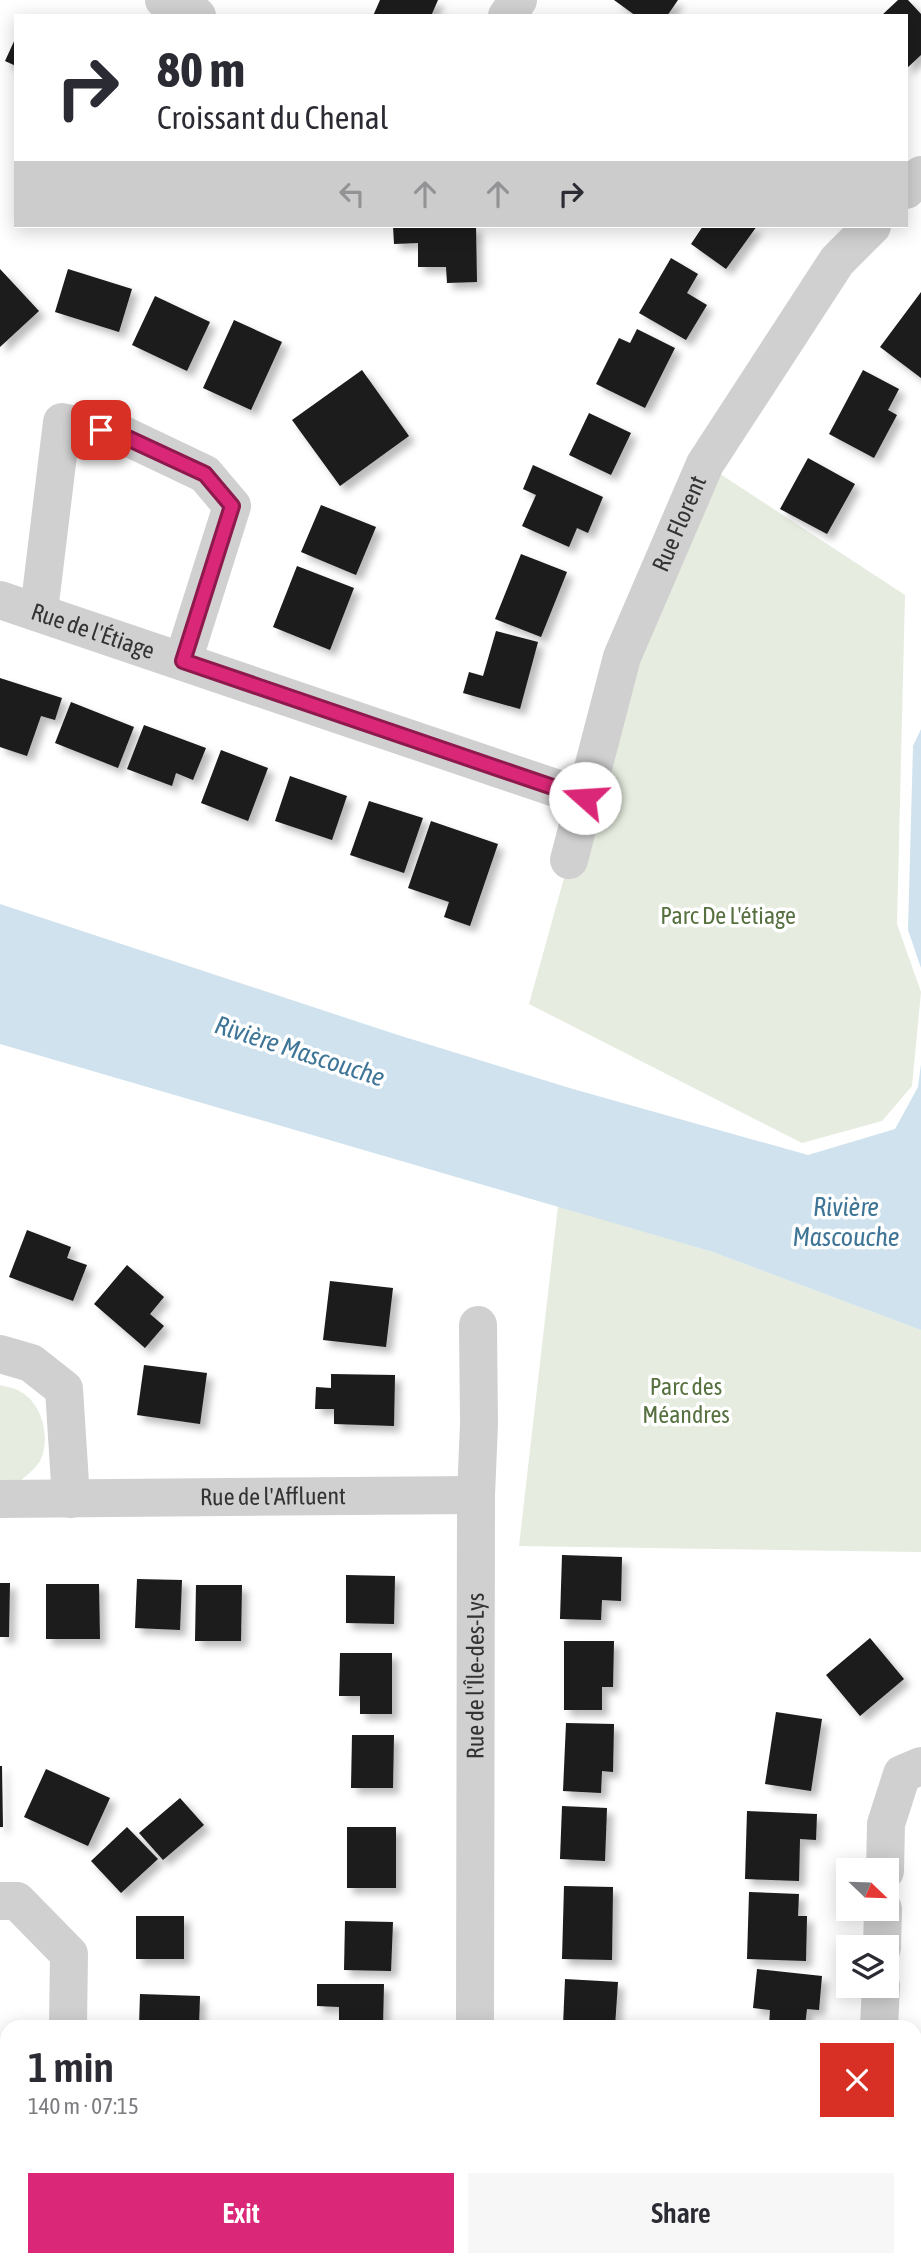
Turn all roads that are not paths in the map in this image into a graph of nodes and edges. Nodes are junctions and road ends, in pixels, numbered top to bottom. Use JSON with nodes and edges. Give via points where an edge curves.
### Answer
{"nodes":[{"id":1,"x":164,"y":0,"type":"edge"},
{"id":2,"x":193,"y":14,"type":"edge"},
{"id":3,"x":921,"y":175,"type":"edge"},
{"id":4,"x":908,"y":188,"type":"edge"},
{"id":5,"x":870,"y":228,"type":"edge"},
{"id":6,"x":0,"y":600,"type":"edge"},
{"id":7,"x":38,"y":611,"type":"junction"},
{"id":8,"x":183,"y":661,"type":"junction"},
{"id":9,"x":585,"y":798,"type":"junction"},
{"id":10,"x":569,"y":860,"type":"dead end"},
{"id":11,"x":478,"y":1325,"type":"dead end"},
{"id":12,"x":0,"y":1354,"type":"edge"},
{"id":13,"x":476,"y":1496,"type":"junction"},
{"id":14,"x":0,"y":1499,"type":"edge"},
{"id":15,"x":71,"y":1499,"type":"junction"},
{"id":16,"x":921,"y":1766,"type":"edge"},
{"id":17,"x":885,"y":1858,"type":"edge"},
{"id":18,"x":0,"y":1901,"type":"edge"},
{"id":19,"x":880,"y":1998,"type":"edge"},
{"id":20,"x":68,"y":2020,"type":"edge"},
{"id":21,"x":475,"y":2020,"type":"edge"},
{"id":22,"x":879,"y":2020,"type":"edge"}],
"edges":[{"from":1,"to":2,"type":"street"},
{"from":3,"to":4,"type":"street"},
{"from":5,"to":9,"type":"street","name":"Rue Florent","via":[[837,261],[705,464],[622,657]]},
{"from":6,"to":7,"type":"street","name":"Rue de l'Étiage"},
{"from":7,"to":8,"type":"street","name":"Rue de l'Étiage"},
{"from":7,"to":8,"type":"street","via":[[62,422],[121,435],[205,474],[232,506]]},
{"from":8,"to":9,"type":"street","name":"Rue de l'Étiage"},
{"from":9,"to":10,"type":"street","name":"Rue Florent"},
{"from":11,"to":13,"type":"street","name":"Rue de l'Île-des-Lys"},
{"from":12,"to":15,"type":"street","via":[[32,1363],[64,1389]]},
{"from":13,"to":15,"type":"street","name":"Rue de l'Affluent"},
{"from":13,"to":21,"type":"street","name":"Rue de l'Île-des-Lys"},
{"from":14,"to":15,"type":"street","name":"Rue de l'Affluent"},
{"from":16,"to":17,"type":"street","via":[[902,1774],[886,1824]]},
{"from":18,"to":20,"type":"street","via":[[18,1901],[69,1954]]},
{"from":19,"to":22,"type":"street"}]}
